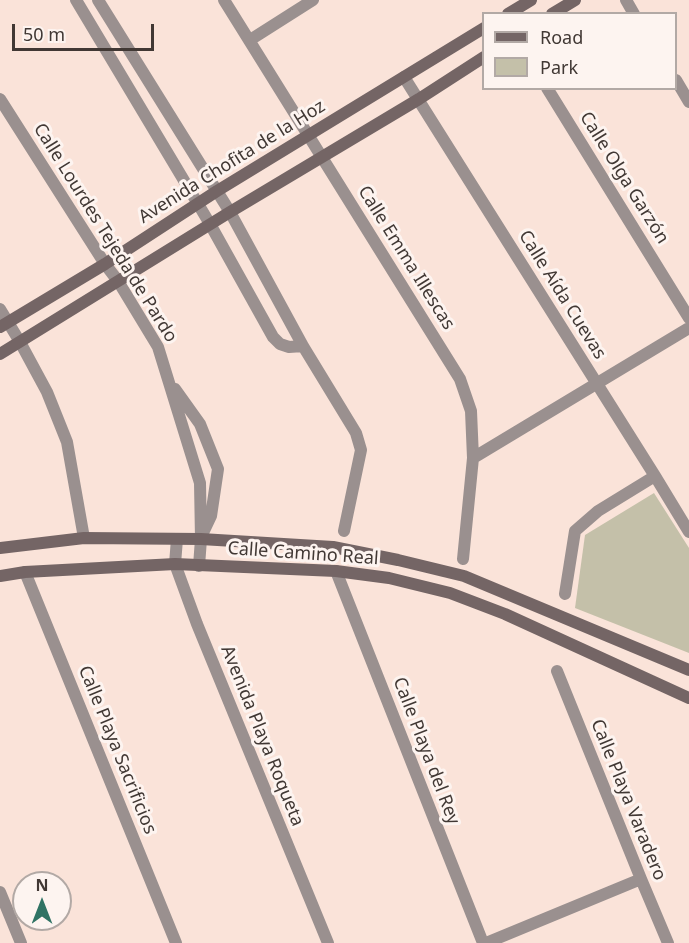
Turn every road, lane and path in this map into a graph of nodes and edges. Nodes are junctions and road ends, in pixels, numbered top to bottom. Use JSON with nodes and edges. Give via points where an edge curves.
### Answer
{"nodes":[{"id":1,"x":76,"y":0,"type":"edge"},
{"id":2,"x":98,"y":0,"type":"edge"},
{"id":3,"x":224,"y":0,"type":"edge"},
{"id":4,"x":313,"y":0,"type":"edge"},
{"id":5,"x":531,"y":0,"type":"edge"},
{"id":6,"x":574,"y":0,"type":"edge"},
{"id":7,"x":511,"y":12,"type":"edge"},
{"id":8,"x":555,"y":12,"type":"edge"},
{"id":9,"x":482,"y":29,"type":"edge"},
{"id":10,"x":250,"y":40,"type":"junction"},
{"id":11,"x":482,"y":58,"type":"edge"},
{"id":12,"x":404,"y":76,"type":"junction"},
{"id":13,"x":677,"y":83,"type":"edge"},
{"id":14,"x":548,"y":90,"type":"edge"},
{"id":15,"x":0,"y":99,"type":"edge"},
{"id":16,"x":418,"y":99,"type":"junction"},
{"id":17,"x":689,"y":102,"type":"edge"},
{"id":18,"x":308,"y":135,"type":"junction"},
{"id":19,"x":322,"y":157,"type":"junction"},
{"id":20,"x":216,"y":192,"type":"junction"},
{"id":21,"x":198,"y":205,"type":"junction"},
{"id":22,"x":230,"y":212,"type":"junction"},
{"id":23,"x":210,"y":224,"type":"junction"},
{"id":24,"x":105,"y":264,"type":"junction"},
{"id":25,"x":118,"y":281,"type":"junction"},
{"id":26,"x":0,"y":309,"type":"edge"},
{"id":27,"x":689,"y":318,"type":"edge"},
{"id":28,"x":4,"y":324,"type":"edge"},
{"id":29,"x":689,"y":328,"type":"edge"},
{"id":30,"x":21,"y":342,"type":"junction"},
{"id":31,"x":303,"y":346,"type":"junction"},
{"id":32,"x":0,"y":354,"type":"edge"},
{"id":33,"x":169,"y":381,"type":"junction"},
{"id":34,"x":597,"y":384,"type":"junction"},
{"id":35,"x":473,"y":458,"type":"junction"},
{"id":36,"x":656,"y":476,"type":"junction"},
{"id":37,"x":344,"y":531,"type":"dead end"},
{"id":38,"x":689,"y":532,"type":"edge"},
{"id":39,"x":84,"y":538,"type":"junction"},
{"id":40,"x":177,"y":539,"type":"junction"},
{"id":41,"x":201,"y":539,"type":"junction"},
{"id":42,"x":0,"y":548,"type":"edge"},
{"id":43,"x":463,"y":559,"type":"dead end"},
{"id":44,"x":175,"y":564,"type":"junction"},
{"id":45,"x":199,"y":566,"type":"junction"},
{"id":46,"x":336,"y":571,"type":"junction"},
{"id":47,"x":25,"y":572,"type":"junction"},
{"id":48,"x":0,"y":576,"type":"edge"},
{"id":49,"x":565,"y":594,"type":"dead end"},
{"id":50,"x":689,"y":670,"type":"edge"},
{"id":51,"x":557,"y":671,"type":"dead end"},
{"id":52,"x":689,"y":698,"type":"edge"},
{"id":53,"x":640,"y":879,"type":"junction"},
{"id":54,"x":0,"y":892,"type":"edge"},
{"id":55,"x":21,"y":943,"type":"edge"},
{"id":56,"x":176,"y":943,"type":"edge"},
{"id":57,"x":328,"y":943,"type":"edge"},
{"id":58,"x":484,"y":943,"type":"edge"},
{"id":59,"x":668,"y":943,"type":"edge"}],
"edges":[{"from":1,"to":21,"type":"street"},
{"from":2,"to":20,"type":"street"},
{"from":3,"to":10,"type":"street","name":"Calle Emma Illescas"},
{"from":4,"to":10,"type":"street"},
{"from":5,"to":7,"type":"street"},
{"from":6,"to":8,"type":"street"},
{"from":9,"to":12,"type":"street","name":"Avenida Chofita de la Hoz"},
{"from":10,"to":18,"type":"street","name":"Calle Emma Illescas"},
{"from":11,"to":16,"type":"street"},
{"from":12,"to":16,"type":"street","name":"Calle Aída Cuevas"},
{"from":12,"to":18,"type":"street","name":"Avenida Chofita de la Hoz"},
{"from":13,"to":17,"type":"street"},
{"from":14,"to":27,"type":"street","name":"Calle Olga Garzón"},
{"from":15,"to":24,"type":"street","name":"Calle Lourdes Tejeda de Pardo"},
{"from":16,"to":19,"type":"street"},
{"from":16,"to":34,"type":"street","name":"Calle Aída Cuevas"},
{"from":18,"to":19,"type":"street","name":"Calle Emma Illescas"},
{"from":18,"to":20,"type":"street","name":"Avenida Chofita de la Hoz"},
{"from":19,"to":22,"type":"street"},
{"from":19,"to":35,"type":"street","name":"Calle Emma Illescas","via":[[460,379],[471,411]]},
{"from":20,"to":21,"type":"street","name":"Avenida Chofita de la Hoz"},
{"from":20,"to":22,"type":"street"},
{"from":21,"to":23,"type":"street"},
{"from":21,"to":24,"type":"street","name":"Avenida Chofita de la Hoz"},
{"from":22,"to":23,"type":"street"},
{"from":22,"to":31,"type":"street"},
{"from":23,"to":25,"type":"street"},
{"from":23,"to":31,"type":"street","via":[[273,337],[289,347]]},
{"from":24,"to":25,"type":"street","name":"Calle Lourdes Tejeda de Pardo"},
{"from":24,"to":28,"type":"street","name":"Avenida Chofita de la Hoz"},
{"from":25,"to":30,"type":"street"},
{"from":25,"to":33,"type":"street","name":"Calle Lourdes Tejeda de Pardo","via":[[158,347]]},
{"from":26,"to":28,"type":"street"},
{"from":28,"to":30,"type":"street"},
{"from":29,"to":34,"type":"street"},
{"from":30,"to":32,"type":"street"},
{"from":30,"to":39,"type":"street","via":[[67,442]]},
{"from":31,"to":37,"type":"street","via":[[356,433],[361,450]]},
{"from":33,"to":41,"type":"street","name":"Calle Lourdes Tejeda de Pardo","via":[[200,483]]},
{"from":33,"to":41,"type":"street","via":[[200,424],[218,469],[211,516]]},
{"from":34,"to":35,"type":"street"},
{"from":34,"to":36,"type":"street","name":"Calle Aída Cuevas"},
{"from":35,"to":43,"type":"street","name":"Calle Emma Illescas"},
{"from":36,"to":38,"type":"street","name":"Calle Aída Cuevas"},
{"from":36,"to":49,"type":"street","via":[[598,511],[574,531]]},
{"from":39,"to":40,"type":"street","name":"Calle Camino Real"},
{"from":39,"to":42,"type":"street","name":"Calle Camino Real"},
{"from":40,"to":41,"type":"street","name":"Calle Camino Real"},
{"from":40,"to":44,"type":"street","name":"Avenida Playa Roqueta"},
{"from":41,"to":45,"type":"street","name":"Calle Lourdes Tejeda de Pardo"},
{"from":41,"to":50,"type":"street","name":"Calle Camino Real","via":[[333,547],[464,576]]},
{"from":44,"to":45,"type":"street","name":"Calle Camino Real"},
{"from":44,"to":47,"type":"street","name":"Calle Camino Real"},
{"from":44,"to":57,"type":"street","name":"Avenida Playa Roqueta"},
{"from":45,"to":46,"type":"street","name":"Calle Camino Real"},
{"from":46,"to":52,"type":"street","name":"Calle Camino Real","via":[[389,578],[450,593]]},
{"from":46,"to":58,"type":"street","name":"Calle Playa del Rey"},
{"from":47,"to":48,"type":"street","name":"Calle Camino Real"},
{"from":47,"to":56,"type":"street","name":"Calle Playa Sacrificios"},
{"from":51,"to":53,"type":"street","name":"Calle Playa Varadero"},
{"from":53,"to":58,"type":"street"},
{"from":53,"to":59,"type":"street","name":"Calle Playa Varadero"},
{"from":54,"to":55,"type":"street"}]}
